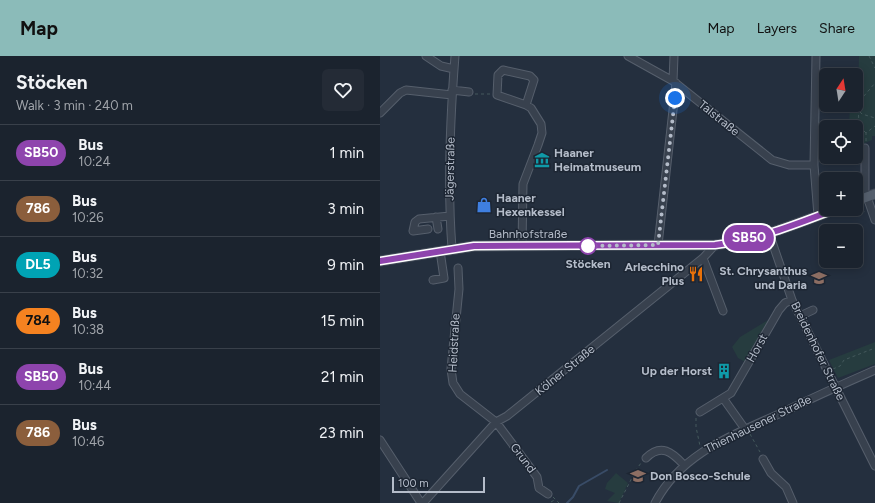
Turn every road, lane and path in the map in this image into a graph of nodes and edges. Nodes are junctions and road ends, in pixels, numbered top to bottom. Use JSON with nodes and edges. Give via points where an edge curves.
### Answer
{"nodes":[{"id":1,"x":426,"y":56,"type":"edge"},
{"id":2,"x":455,"y":56,"type":"edge"},
{"id":3,"x":628,"y":56,"type":"edge"},
{"id":4,"x":674,"y":56,"type":"edge"},
{"id":5,"x":816,"y":56,"type":"edge"},
{"id":6,"x":869,"y":56,"type":"edge"},
{"id":7,"x":875,"y":68,"type":"edge"},
{"id":8,"x":454,"y":69,"type":"junction"},
{"id":9,"x":675,"y":82,"type":"junction"},
{"id":10,"x":875,"y":83,"type":"edge"},
{"id":11,"x":452,"y":92,"type":"junction"},
{"id":12,"x":468,"y":92,"type":"joint"},
{"id":13,"x":497,"y":95,"type":"junction"},
{"id":14,"x":863,"y":97,"type":"edge"},
{"id":15,"x":526,"y":105,"type":"junction"},
{"id":16,"x":859,"y":112,"type":"edge"},
{"id":17,"x":860,"y":112,"type":"edge"},
{"id":18,"x":380,"y":113,"type":"edge"},
{"id":19,"x":875,"y":118,"type":"edge"},
{"id":20,"x":875,"y":126,"type":"edge"},
{"id":21,"x":866,"y":133,"type":"junction"},
{"id":22,"x":866,"y":148,"type":"joint"},
{"id":23,"x":814,"y":165,"type":"junction"},
{"id":24,"x":871,"y":195,"type":"edge"},
{"id":25,"x":868,"y":210,"type":"dead end"},
{"id":26,"x":863,"y":211,"type":"edge"},
{"id":27,"x":450,"y":216,"type":"junction"},
{"id":28,"x":818,"y":216,"type":"joint"},
{"id":29,"x":436,"y":217,"type":"junction"},
{"id":30,"x":875,"y":220,"type":"edge"},
{"id":31,"x":428,"y":229,"type":"dead end"},
{"id":32,"x":438,"y":229,"type":"dead end"},
{"id":33,"x":768,"y":233,"type":"junction"},
{"id":34,"x":658,"y":245,"type":"junction"},
{"id":35,"x":715,"y":245,"type":"junction"},
{"id":36,"x":522,"y":246,"type":"junction"},
{"id":37,"x":452,"y":248,"type":"junction"},
{"id":38,"x":440,"y":251,"type":"junction"},
{"id":39,"x":703,"y":258,"type":"junction"},
{"id":40,"x":380,"y":261,"type":"edge"},
{"id":41,"x":458,"y":268,"type":"dead end"},
{"id":42,"x":433,"y":280,"type":"dead end"},
{"id":43,"x":792,"y":300,"type":"junction"},
{"id":44,"x":813,"y":310,"type":"dead end"},
{"id":45,"x":723,"y":311,"type":"dead end"},
{"id":46,"x":800,"y":316,"type":"junction"},
{"id":47,"x":875,"y":348,"type":"edge"},
{"id":48,"x":875,"y":370,"type":"edge"},
{"id":49,"x":827,"y":372,"type":"junction"},
{"id":50,"x":834,"y":387,"type":"junction"},
{"id":51,"x":723,"y":398,"type":"junction"},
{"id":52,"x":700,"y":412,"type":"joint"},
{"id":53,"x":496,"y":422,"type":"junction"},
{"id":54,"x":746,"y":428,"type":"junction"},
{"id":55,"x":381,"y":444,"type":"edge"},
{"id":56,"x":701,"y":452,"type":"junction"},
{"id":57,"x":646,"y":458,"type":"joint"},
{"id":58,"x":763,"y":459,"type":"joint"},
{"id":59,"x":684,"y":465,"type":"junction"},
{"id":60,"x":875,"y":466,"type":"edge"},
{"id":61,"x":548,"y":494,"type":"joint"},
{"id":62,"x":557,"y":498,"type":"junction"},
{"id":63,"x":551,"y":502,"type":"dead end"},
{"id":64,"x":656,"y":502,"type":"edge"},
{"id":65,"x":422,"y":503,"type":"edge"},
{"id":66,"x":559,"y":503,"type":"edge"},
{"id":67,"x":619,"y":503,"type":"edge"},
{"id":68,"x":793,"y":503,"type":"edge"}],
"edges":[{"from":1,"to":8,"type":"street","via":[[441,66]]},
{"from":2,"to":8,"type":"street","name":"Jägerstraße"},
{"from":3,"to":9,"type":"street","name":"Talstraße"},
{"from":4,"to":9,"type":"street"},
{"from":5,"to":23,"type":"street"},
{"from":6,"to":7,"type":"path"},
{"from":8,"to":11,"type":"street","name":"Jägerstraße"},
{"from":9,"to":23,"type":"street","name":"Talstraße","via":[[772,160],[784,164]]},
{"from":9,"to":34,"type":"street"},
{"from":10,"to":14,"type":"path"},
{"from":11,"to":12,"type":"street"},
{"from":11,"to":18,"type":"street","via":[[406,90]]},
{"from":11,"to":27,"type":"street","name":"Jägerstraße"},
{"from":12,"to":13,"type":"path"},
{"from":13,"to":15,"type":"street"},
{"from":13,"to":15,"type":"street","via":[[498,75],[503,70],[530,76],[534,80]]},
{"from":15,"to":36,"type":"street","via":[[541,124],[542,133],[525,176],[522,193]]},
{"from":16,"to":21,"type":"path","via":[[859,126]]},
{"from":17,"to":19,"type":"path"},
{"from":20,"to":21,"type":"path"},
{"from":21,"to":22,"type":"path"},
{"from":22,"to":24,"type":"street","via":[[865,191]]},
{"from":23,"to":28,"type":"street"},
{"from":24,"to":30,"type":"street"},
{"from":25,"to":26,"type":"path"},
{"from":27,"to":29,"type":"street"},
{"from":27,"to":37,"type":"street","name":"Jägerstraße"},
{"from":28,"to":33,"type":"main road","name":"Bahnhofstraße"},
{"from":29,"to":31,"type":"street","via":[[415,222],[414,231]]},
{"from":29,"to":32,"type":"street"},
{"from":33,"to":35,"type":"main road","name":"Bahnhofstraße"},
{"from":33,"to":43,"type":"street","name":"Breidenhofer Straße"},
{"from":34,"to":35,"type":"main road","name":"Bahnhofstraße"},
{"from":34,"to":36,"type":"main road","name":"Bahnhofstraße"},
{"from":35,"to":39,"type":"street","name":"Kölner Straße"},
{"from":36,"to":37,"type":"main road","name":"Bahnhofstraße"},
{"from":37,"to":38,"type":"main road","name":"Bahnhofstraße"},
{"from":38,"to":40,"type":"main road","name":"Bahnhofstraße"},
{"from":38,"to":42,"type":"street","via":[[444,278]]},
{"from":39,"to":45,"type":"street"},
{"from":39,"to":53,"type":"street","name":"Kölner Straße","via":[[531,398]]},
{"from":41,"to":53,"type":"street","name":"Heidstraße","via":[[459,289],[451,369],[453,383],[460,394]]},
{"from":43,"to":46,"type":"street","name":"Breidenhofer Straße"},
{"from":43,"to":51,"type":"street","name":"Horst","via":[[779,310],[733,390]]},
{"from":44,"to":46,"type":"street"},
{"from":46,"to":49,"type":"street","name":"Breidenhofer Straße"},
{"from":47,"to":49,"type":"path","via":[[844,360],[840,366]]},
{"from":48,"to":50,"type":"street","name":"Thienhausener Straße"},
{"from":49,"to":50,"type":"street","name":"Breidenhofer Straße"},
{"from":50,"to":54,"type":"street","name":"Thienhausener Straße"},
{"from":50,"to":60,"type":"street","name":"Breidenhofer Straße"},
{"from":51,"to":52,"type":"street","name":"Horst"},
{"from":51,"to":54,"type":"street"},
{"from":52,"to":56,"type":"path","via":[[695,421]]},
{"from":53,"to":61,"type":"street","name":"Grund","via":[[537,477],[540,488]]},
{"from":53,"to":65,"type":"street","name":"Kölner Straße"},
{"from":54,"to":56,"type":"street","name":"Thienhausener Straße"},
{"from":54,"to":58,"type":"path"},
{"from":55,"to":65,"type":"street"},
{"from":56,"to":59,"type":"street","name":"Thienhausener Straße"},
{"from":57,"to":59,"type":"street","via":[[656,450],[661,450],[672,454]]},
{"from":57,"to":67,"type":"path","via":[[636,470]]},
{"from":58,"to":68,"type":"street","via":[[771,473],[786,487]]},
{"from":59,"to":64,"type":"street","name":"Thienhausener Straße","via":[[666,484]]},
{"from":61,"to":62,"type":"path"},
{"from":62,"to":63,"type":"path"},
{"from":62,"to":66,"type":"path"}]}
